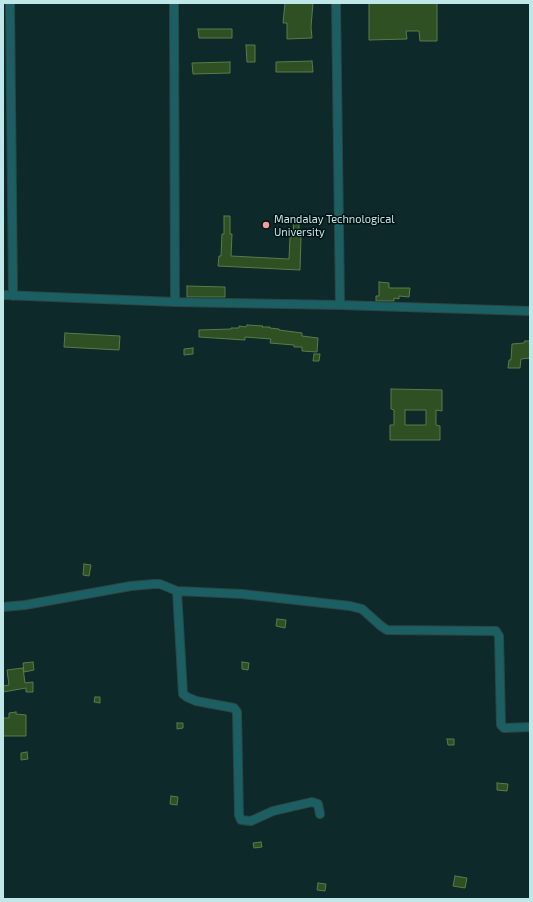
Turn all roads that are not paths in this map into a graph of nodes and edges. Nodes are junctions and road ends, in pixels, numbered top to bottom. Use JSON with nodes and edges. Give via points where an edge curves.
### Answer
{"nodes":[{"id":1,"x":10,"y":3,"type":"edge"},
{"id":2,"x":174,"y":3,"type":"edge"},
{"id":3,"x":336,"y":3,"type":"edge"},
{"id":4,"x":3,"y":295,"type":"edge"},
{"id":5,"x":13,"y":296,"type":"junction"},
{"id":6,"x":176,"y":302,"type":"junction"},
{"id":7,"x":340,"y":305,"type":"junction"},
{"id":8,"x":530,"y":311,"type":"edge"},
{"id":9,"x":176,"y":590,"type":"junction"},
{"id":10,"x":3,"y":607,"type":"edge"},
{"id":11,"x":530,"y":727,"type":"edge"},
{"id":12,"x":320,"y":814,"type":"dead end"}],
"edges":[{"from":1,"to":5,"type":"street"},
{"from":2,"to":6,"type":"street"},
{"from":3,"to":7,"type":"street"},
{"from":4,"to":5,"type":"street"},
{"from":5,"to":6,"type":"street"},
{"from":6,"to":7,"type":"street"},
{"from":7,"to":8,"type":"street"},
{"from":9,"to":10,"type":"street","via":[[160,584],[131,586]]},
{"from":9,"to":11,"type":"street","via":[[242,594],[350,606],[362,609],[387,630],[496,631],[499,636],[501,725],[504,728]]},
{"from":9,"to":12,"type":"street","via":[[183,694],[196,701],[234,708],[237,712],[238,815],[241,820],[251,821],[273,811],[312,802],[318,804]]}]}
